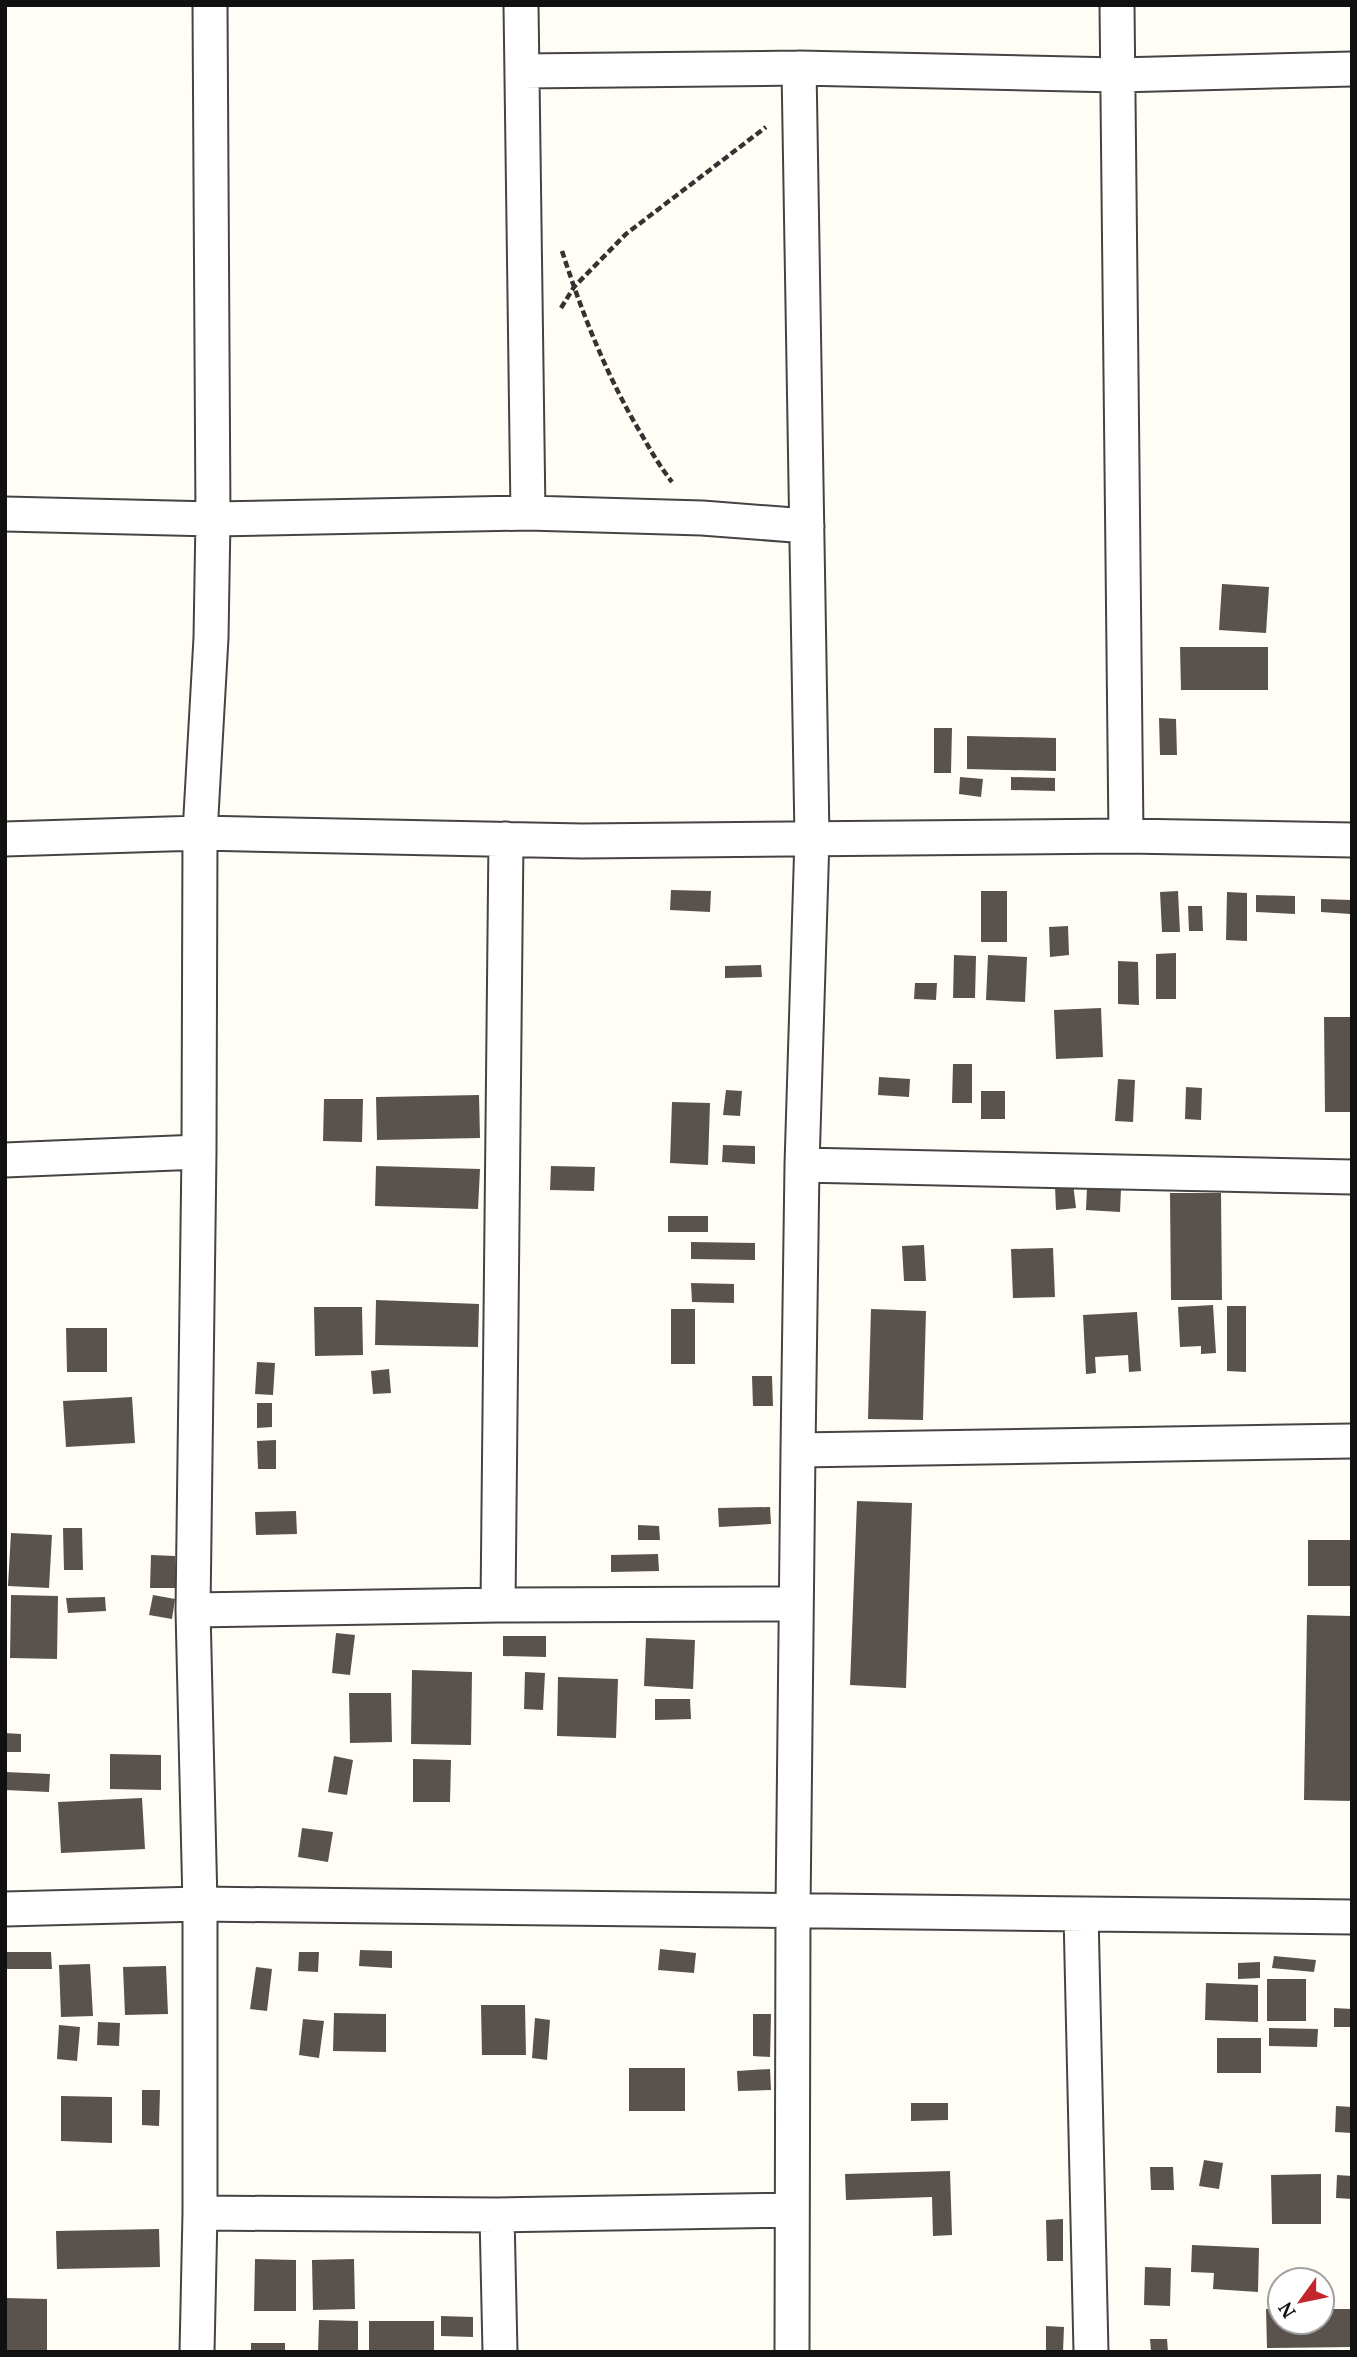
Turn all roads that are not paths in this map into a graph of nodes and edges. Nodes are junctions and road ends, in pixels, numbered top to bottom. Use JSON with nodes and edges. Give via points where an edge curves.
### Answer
{"nodes":[{"id":1,"x":210,"y":5,"type":"edge"},
{"id":2,"x":521,"y":5,"type":"edge"},
{"id":3,"x":1116,"y":5,"type":"edge"},
{"id":4,"x":1352,"y":69,"type":"edge"},
{"id":5,"x":522,"y":71,"type":"junction"},
{"id":6,"x":1118,"y":75,"type":"junction"},
{"id":7,"x":799,"y":84,"type":"junction"},
{"id":8,"x":528,"y":513,"type":"junction"},
{"id":9,"x":5,"y":514,"type":"edge"},
{"id":10,"x":213,"y":519,"type":"junction"},
{"id":11,"x":807,"y":526,"type":"junction"},
{"id":12,"x":200,"y":833,"type":"junction"},
{"id":13,"x":1126,"y":836,"type":"junction"},
{"id":14,"x":5,"y":838,"type":"edge"},
{"id":15,"x":812,"y":838,"type":"junction"},
{"id":16,"x":506,"y":839,"type":"junction"},
{"id":17,"x":1352,"y":839,"type":"edge"},
{"id":18,"x":199,"y":1152,"type":"junction"},
{"id":19,"x":5,"y":1160,"type":"edge"},
{"id":20,"x":802,"y":1165,"type":"junction"},
{"id":21,"x":1352,"y":1177,"type":"edge"},
{"id":22,"x":1352,"y":1441,"type":"edge"},
{"id":23,"x":798,"y":1450,"type":"junction"},
{"id":24,"x":796,"y":1604,"type":"junction"},
{"id":25,"x":498,"y":1605,"type":"junction"},
{"id":26,"x":193,"y":1610,"type":"junction"},
{"id":27,"x":200,"y":1904,"type":"junction"},
{"id":28,"x":5,"y":1909,"type":"edge"},
{"id":29,"x":793,"y":1911,"type":"junction"},
{"id":30,"x":1081,"y":1914,"type":"junction"},
{"id":31,"x":1352,"y":1917,"type":"edge"},
{"id":32,"x":791,"y":2210,"type":"junction"},
{"id":33,"x":200,"y":2213,"type":"junction"},
{"id":34,"x":497,"y":2215,"type":"junction"},
{"id":35,"x":197,"y":2352,"type":"edge"},
{"id":36,"x":500,"y":2352,"type":"edge"},
{"id":37,"x":792,"y":2352,"type":"edge"},
{"id":38,"x":1091,"y":2352,"type":"edge"}],
"edges":[{"from":1,"to":10,"type":"street"},
{"from":2,"to":5,"type":"street"},
{"from":3,"to":6,"type":"street"},
{"from":4,"to":6,"type":"street"},
{"from":5,"to":7,"type":"street"},
{"from":5,"to":8,"type":"street"},
{"from":6,"to":7,"type":"street"},
{"from":6,"to":13,"type":"street"},
{"from":7,"to":11,"type":"street"},
{"from":8,"to":10,"type":"street"},
{"from":8,"to":11,"type":"street"},
{"from":9,"to":10,"type":"street"},
{"from":10,"to":12,"type":"street"},
{"from":11,"to":15,"type":"street"},
{"from":12,"to":14,"type":"street"},
{"from":12,"to":16,"type":"street"},
{"from":12,"to":18,"type":"street"},
{"from":13,"to":15,"type":"street"},
{"from":13,"to":17,"type":"street"},
{"from":15,"to":16,"type":"street"},
{"from":15,"to":20,"type":"street"},
{"from":16,"to":25,"type":"street"},
{"from":18,"to":19,"type":"street"},
{"from":18,"to":26,"type":"street"},
{"from":20,"to":21,"type":"street"},
{"from":20,"to":23,"type":"street"},
{"from":22,"to":23,"type":"street"},
{"from":23,"to":24,"type":"street"},
{"from":24,"to":25,"type":"street"},
{"from":24,"to":29,"type":"street"},
{"from":25,"to":26,"type":"street"},
{"from":26,"to":27,"type":"street"},
{"from":27,"to":28,"type":"street"},
{"from":27,"to":29,"type":"street"},
{"from":27,"to":33,"type":"street"},
{"from":29,"to":30,"type":"street"},
{"from":29,"to":32,"type":"street"},
{"from":30,"to":31,"type":"street"},
{"from":30,"to":38,"type":"street"},
{"from":32,"to":34,"type":"street"},
{"from":32,"to":37,"type":"street"},
{"from":33,"to":34,"type":"street"},
{"from":33,"to":35,"type":"street"},
{"from":34,"to":36,"type":"street"}]}
